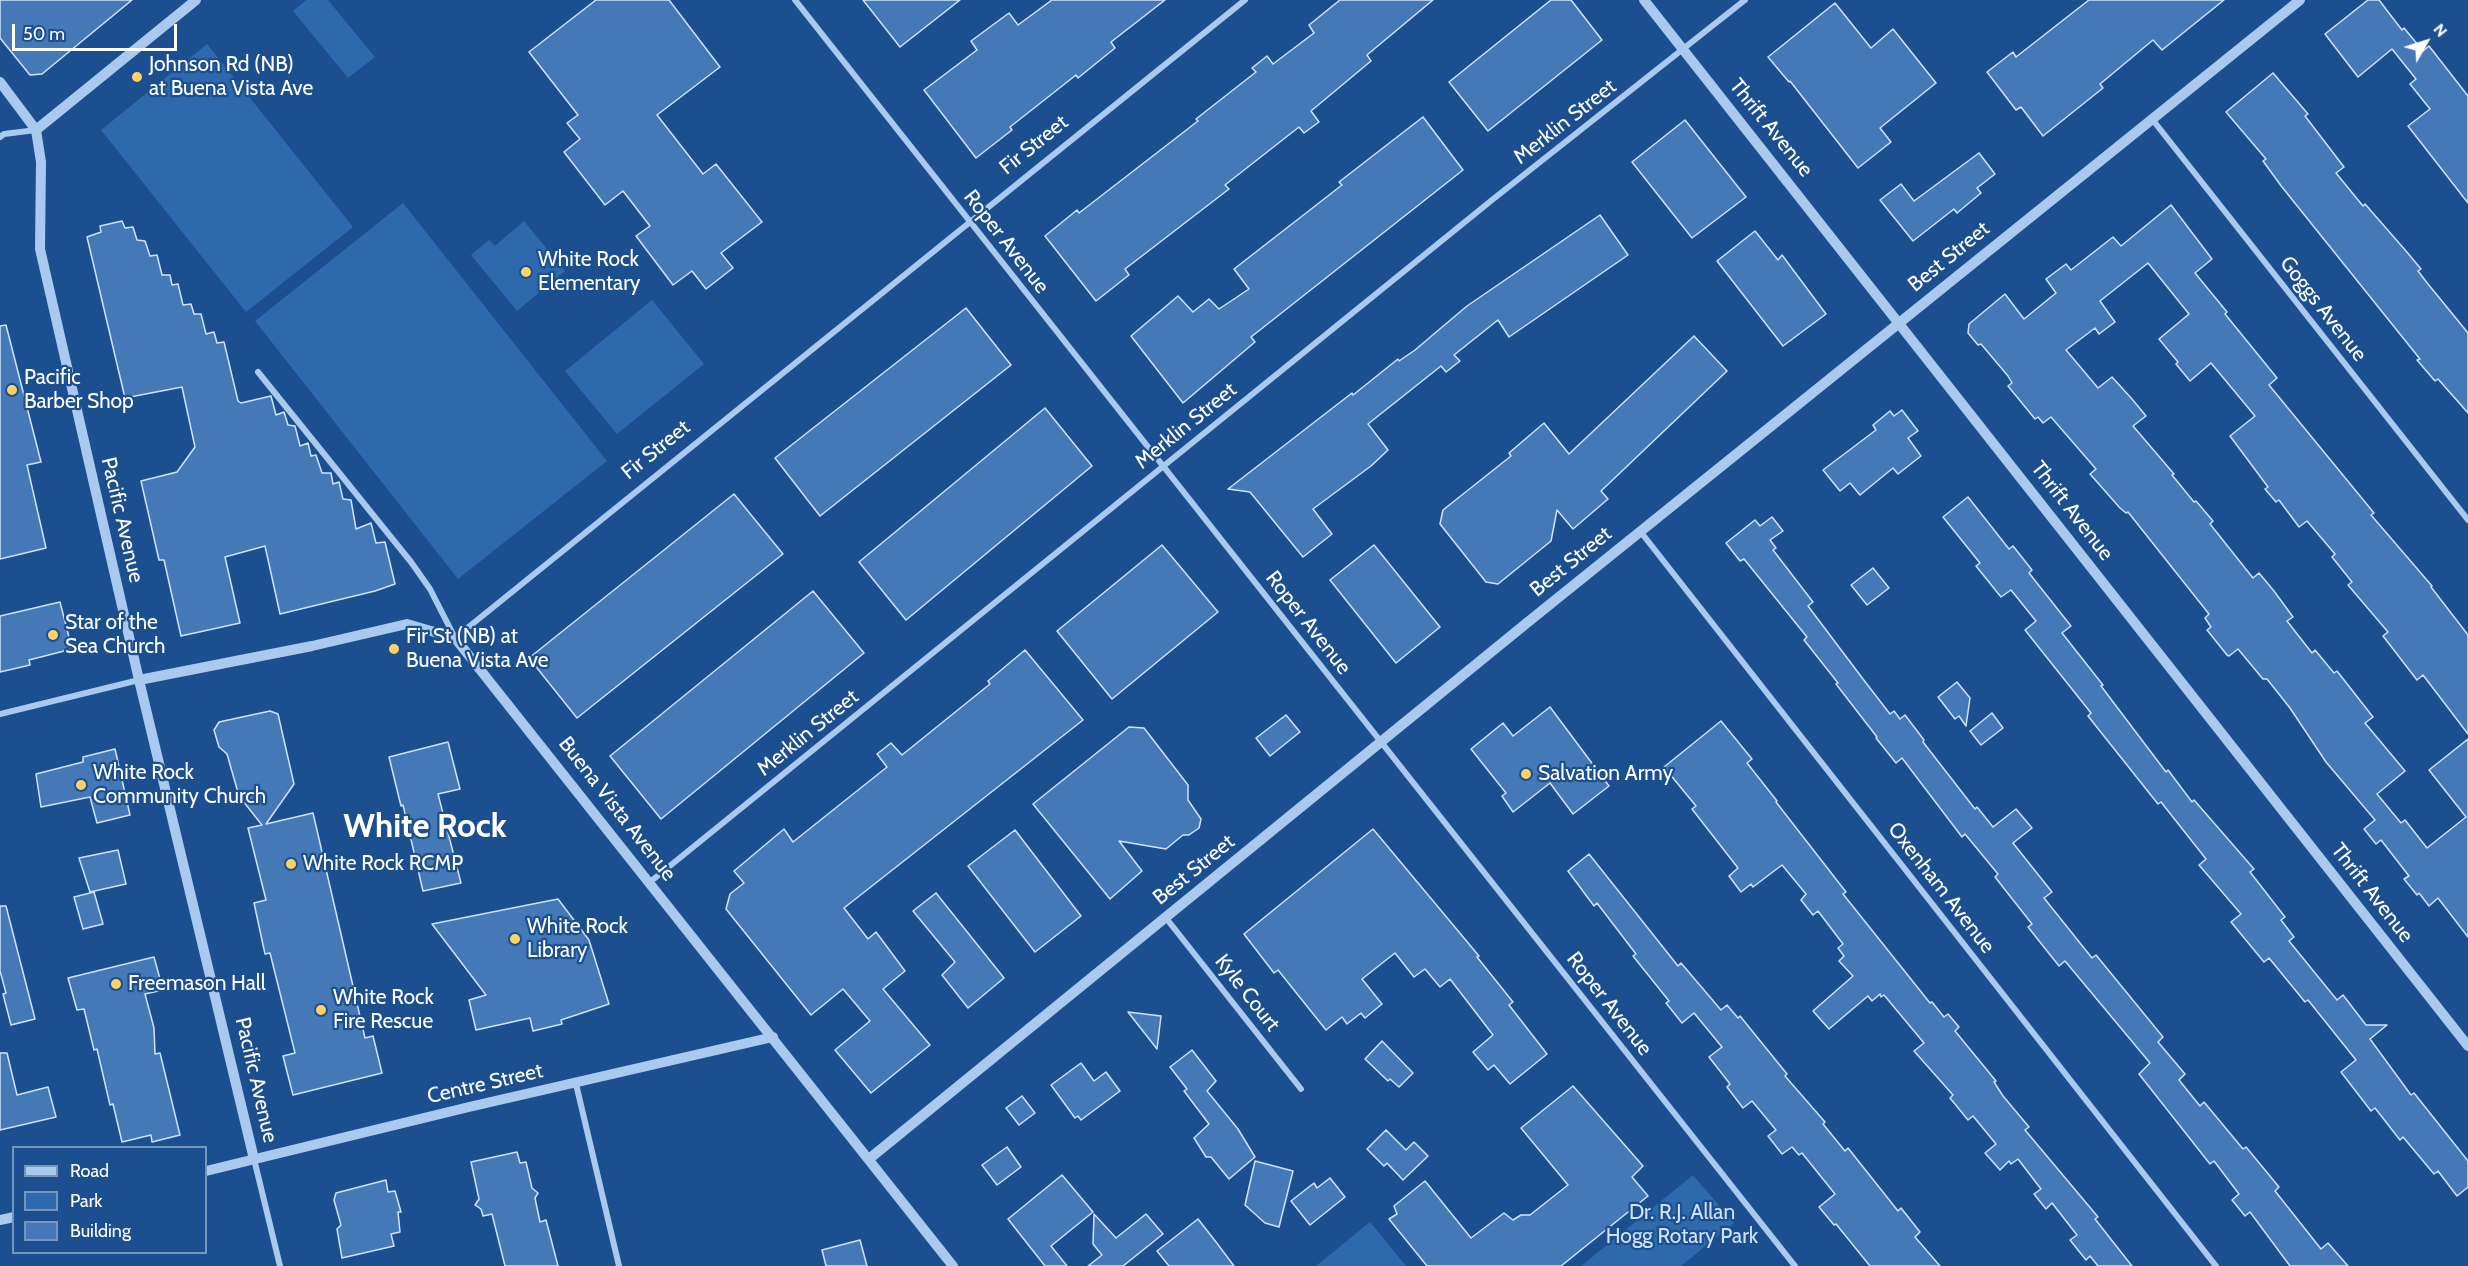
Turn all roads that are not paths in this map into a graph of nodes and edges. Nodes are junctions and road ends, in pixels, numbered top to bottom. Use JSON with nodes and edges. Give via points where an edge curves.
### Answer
{"nodes":[{"id":1,"x":196,"y":0,"type":"edge"},
{"id":2,"x":795,"y":0,"type":"edge"},
{"id":3,"x":1245,"y":0,"type":"edge"},
{"id":4,"x":1644,"y":0,"type":"edge"},
{"id":5,"x":1745,"y":0,"type":"edge"},
{"id":6,"x":2300,"y":0,"type":"edge"},
{"id":7,"x":1684,"y":50,"type":"junction"},
{"id":8,"x":0,"y":82,"type":"edge"},
{"id":9,"x":2152,"y":119,"type":"junction"},
{"id":10,"x":36,"y":130,"type":"junction"},
{"id":11,"x":0,"y":137,"type":"edge"},
{"id":12,"x":970,"y":222,"type":"junction"},
{"id":13,"x":1899,"y":323,"type":"junction"},
{"id":14,"x":258,"y":372,"type":"dead end"},
{"id":15,"x":1163,"y":466,"type":"junction"},
{"id":16,"x":2468,"y":520,"type":"edge"},
{"id":17,"x":1640,"y":531,"type":"junction"},
{"id":18,"x":455,"y":638,"type":"junction"},
{"id":19,"x":139,"y":680,"type":"junction"},
{"id":20,"x":0,"y":714,"type":"edge"},
{"id":21,"x":1381,"y":742,"type":"junction"},
{"id":22,"x":650,"y":882,"type":"junction"},
{"id":23,"x":1166,"y":918,"type":"junction"},
{"id":24,"x":773,"y":1037,"type":"junction"},
{"id":25,"x":2468,"y":1046,"type":"edge"},
{"id":26,"x":576,"y":1084,"type":"junction"},
{"id":27,"x":1301,"y":1089,"type":"dead end"},
{"id":28,"x":869,"y":1159,"type":"junction"},
{"id":29,"x":254,"y":1160,"type":"junction"},
{"id":30,"x":207,"y":1171,"type":"edge"},
{"id":31,"x":280,"y":1266,"type":"edge"},
{"id":32,"x":619,"y":1266,"type":"edge"},
{"id":33,"x":954,"y":1266,"type":"edge"},
{"id":34,"x":1795,"y":1266,"type":"edge"},
{"id":35,"x":2216,"y":1266,"type":"edge"}],
"edges":[{"from":1,"to":10,"type":"street"},
{"from":2,"to":12,"type":"street","name":"Roper Avenue"},
{"from":3,"to":12,"type":"street","name":"Fir Street"},
{"from":4,"to":7,"type":"street","name":"Thrift Avenue"},
{"from":5,"to":7,"type":"street","name":"Merklin Street"},
{"from":6,"to":9,"type":"street","name":"Best Street"},
{"from":7,"to":13,"type":"street","name":"Thrift Avenue"},
{"from":7,"to":15,"type":"street","name":"Merklin Street"},
{"from":8,"to":10,"type":"street"},
{"from":9,"to":13,"type":"street","name":"Best Street"},
{"from":9,"to":16,"type":"street","name":"Goggs Avenue"},
{"from":10,"to":11,"type":"street"},
{"from":10,"to":19,"type":"street","name":"Pacific Avenue","via":[[42,162],[40,249]]},
{"from":12,"to":15,"type":"street","name":"Roper Avenue"},
{"from":12,"to":18,"type":"street","name":"Fir Street"},
{"from":13,"to":17,"type":"street","name":"Best Street"},
{"from":13,"to":25,"type":"street","name":"Thrift Avenue"},
{"from":14,"to":18,"type":"street","name":"Buena Vista Avenue","via":[[424,580]]},
{"from":15,"to":21,"type":"street","name":"Roper Avenue"},
{"from":15,"to":22,"type":"street","name":"Merklin Street"},
{"from":17,"to":21,"type":"street","name":"Best Street"},
{"from":17,"to":35,"type":"street","name":"Oxenham Avenue"},
{"from":18,"to":19,"type":"street","via":[[407,624]]},
{"from":18,"to":22,"type":"street","name":"Buena Vista Avenue"},
{"from":19,"to":20,"type":"street"},
{"from":19,"to":29,"type":"street","name":"Pacific Avenue"},
{"from":21,"to":23,"type":"street","name":"Best Street"},
{"from":21,"to":34,"type":"street","name":"Roper Avenue"},
{"from":22,"to":24,"type":"street","name":"Buena Vista Avenue"},
{"from":23,"to":27,"type":"street","name":"Kyle Court"},
{"from":23,"to":28,"type":"street","name":"Best Street"},
{"from":24,"to":26,"type":"street","name":"Centre Street"},
{"from":24,"to":28,"type":"street","name":"Buena Vista Avenue"},
{"from":26,"to":29,"type":"street","name":"Centre Street"},
{"from":26,"to":32,"type":"street"},
{"from":28,"to":33,"type":"street","name":"Buena Vista Avenue"},
{"from":29,"to":30,"type":"street","name":"Centre Street"},
{"from":29,"to":31,"type":"street","name":"Pacific Avenue"}]}
